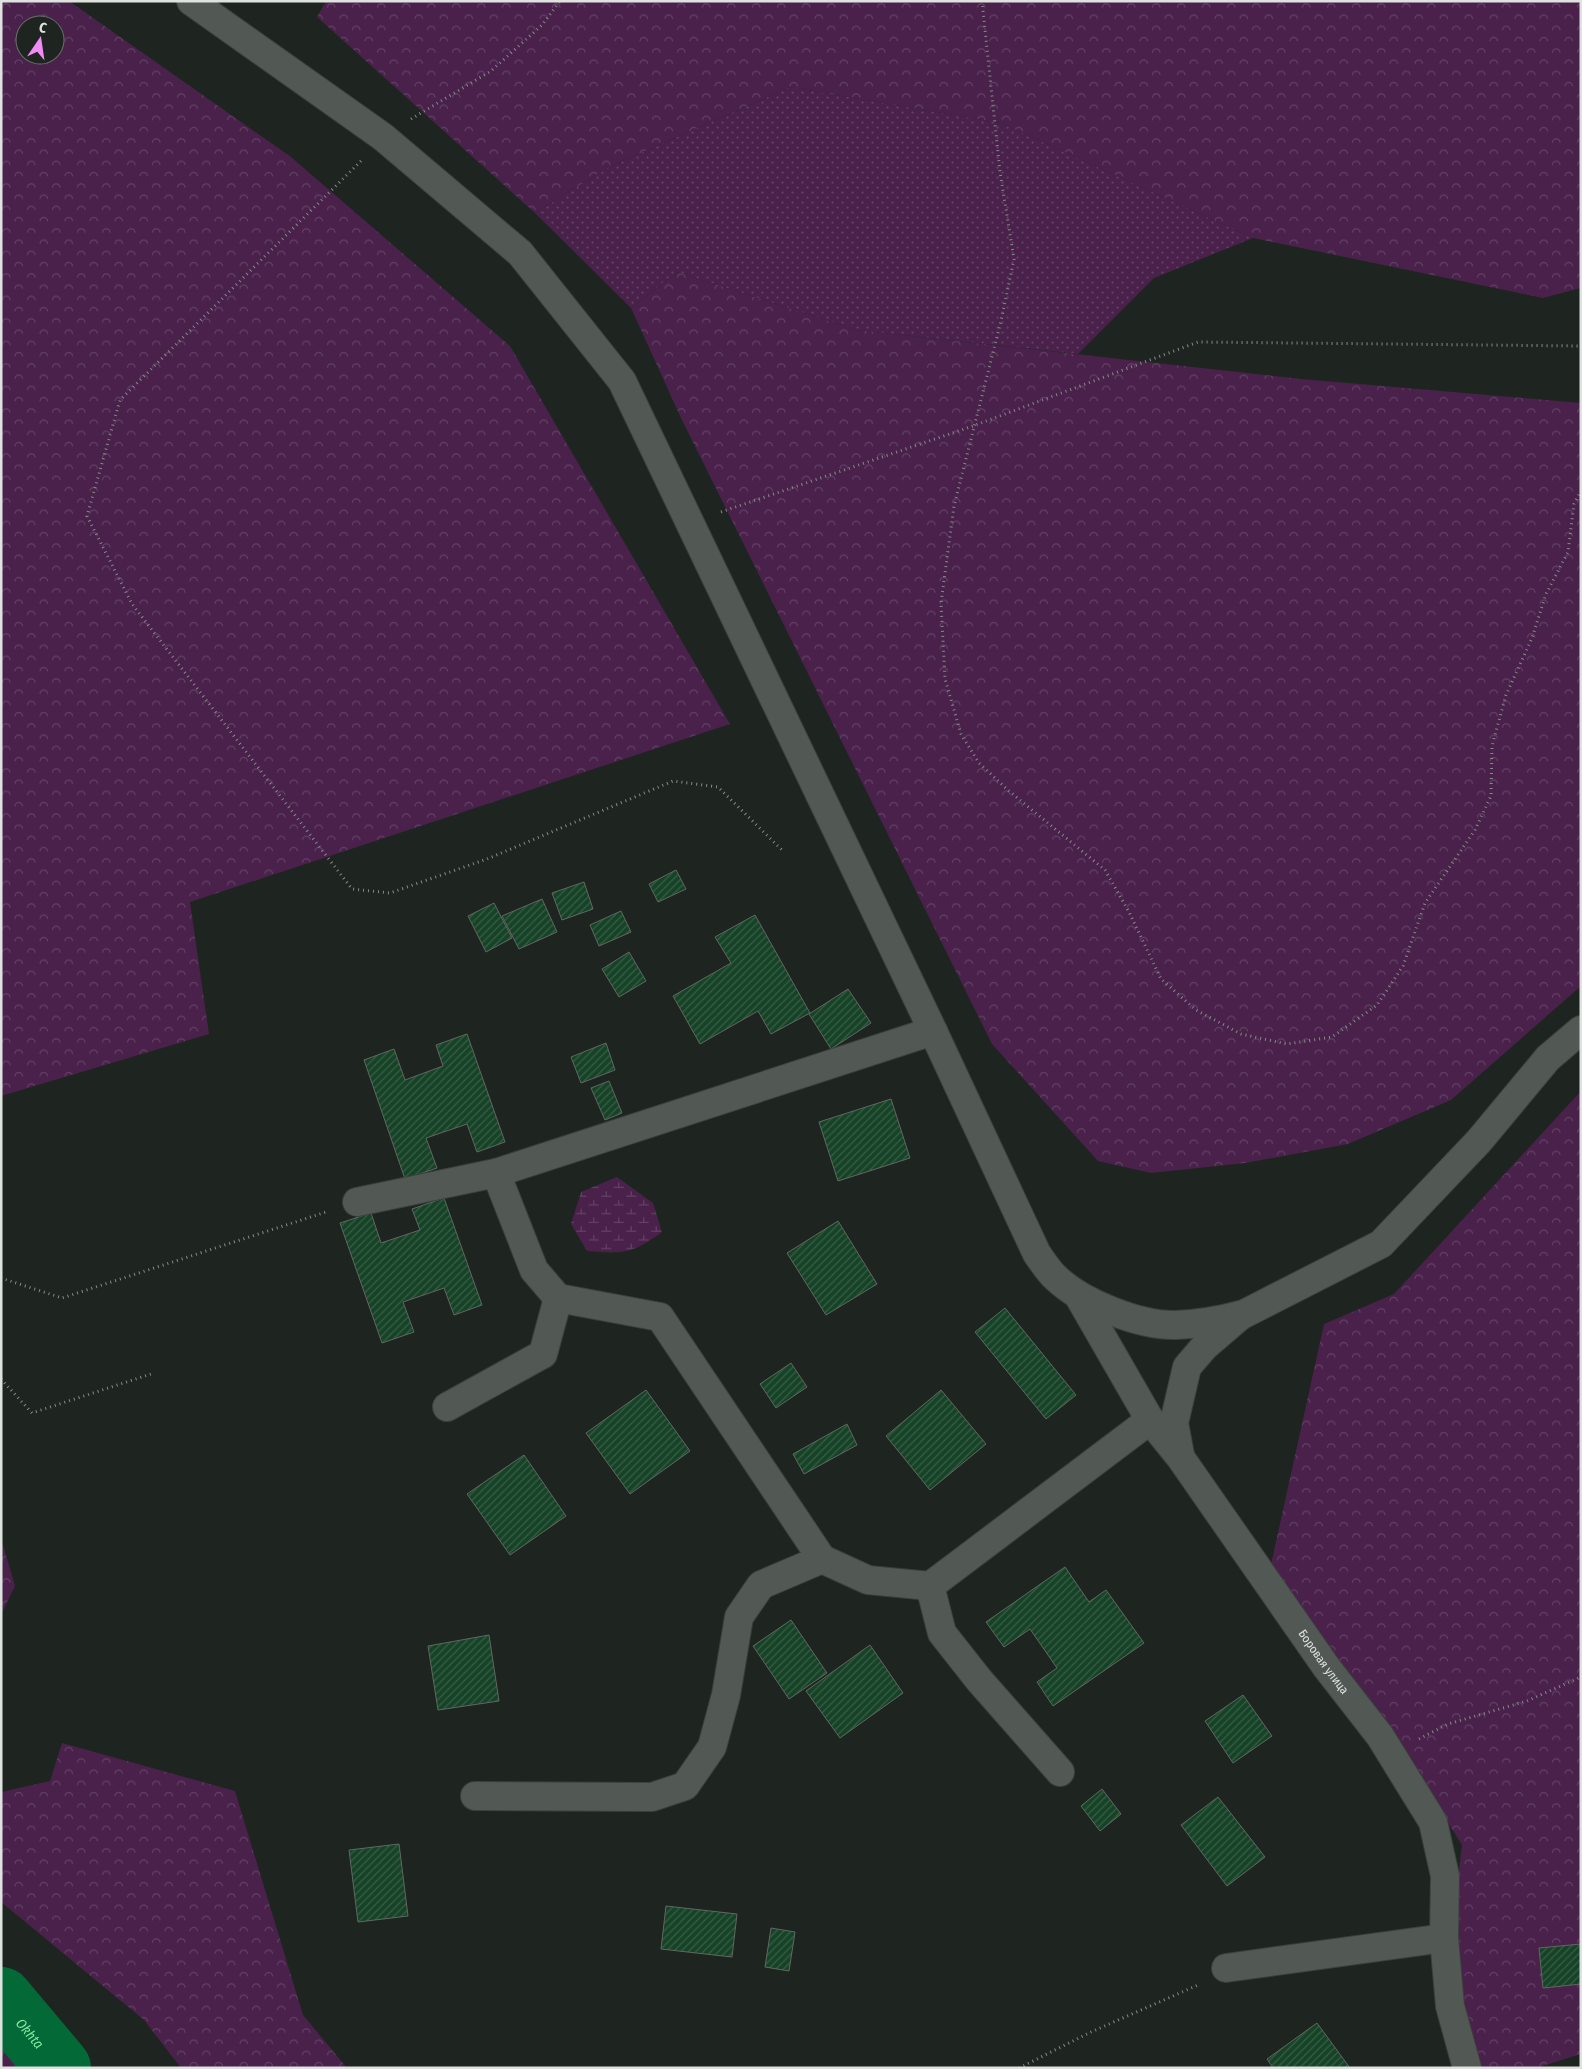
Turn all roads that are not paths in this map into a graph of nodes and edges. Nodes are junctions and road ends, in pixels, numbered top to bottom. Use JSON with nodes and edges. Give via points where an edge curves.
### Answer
{"nodes":[{"id":1,"x":191,"y":1,"type":"edge"},
{"id":2,"x":1581,"y":1030,"type":"edge"},
{"id":3,"x":933,"y":1031,"type":"junction"},
{"id":4,"x":496,"y":1173,"type":"junction"},
{"id":5,"x":357,"y":1202,"type":"road end"},
{"id":6,"x":1078,"y":1295,"type":"junction"},
{"id":7,"x":558,"y":1298,"type":"junction"},
{"id":8,"x":1244,"y":1314,"type":"junction"},
{"id":9,"x":447,"y":1407,"type":"dead end"},
{"id":10,"x":1150,"y":1420,"type":"junction"},
{"id":11,"x":1180,"y":1457,"type":"junction"},
{"id":12,"x":822,"y":1559,"type":"junction"},
{"id":13,"x":930,"y":1586,"type":"junction"},
{"id":14,"x":1060,"y":1772,"type":"dead end"},
{"id":15,"x":475,"y":1796,"type":"dead end"},
{"id":16,"x":1444,"y":1938,"type":"junction"},
{"id":17,"x":1226,"y":1968,"type":"road end"},
{"id":18,"x":1467,"y":2068,"type":"edge"}],
"edges":[{"from":1,"to":3,"type":"street","via":[[383,137],[520,253],[622,381]]},
{"from":2,"to":8,"type":"street","via":[[1548,1058],[1479,1141],[1381,1244]]},
{"from":3,"to":4,"type":"street"},
{"from":3,"to":6,"type":"street","via":[[1037,1254],[1055,1278]]},
{"from":4,"to":5,"type":"street"},
{"from":4,"to":7,"type":"street","via":[[534,1270]]},
{"from":6,"to":8,"type":"street","via":[[1106,1309],[1174,1325]]},
{"from":6,"to":10,"type":"street","name":"Боровая улица"},
{"from":7,"to":9,"type":"street","via":[[543,1354]]},
{"from":7,"to":12,"type":"street","via":[[660,1317]]},
{"from":8,"to":11,"type":"street","via":[[1205,1346],[1187,1367],[1174,1423]]},
{"from":10,"to":11,"type":"street","name":"Боровая улица"},
{"from":10,"to":13,"type":"street"},
{"from":11,"to":16,"type":"street","name":"Боровая улица","via":[[1391,1754],[1433,1822],[1445,1876]]},
{"from":12,"to":13,"type":"street","via":[[868,1580]]},
{"from":12,"to":15,"type":"street","via":[[761,1585],[739,1617],[726,1694],[712,1747],[685,1786],[652,1797]]},
{"from":13,"to":14,"type":"street","via":[[942,1633]]},
{"from":16,"to":17,"type":"street"},
{"from":16,"to":18,"type":"street","name":"Боровая улица","via":[[1450,2006]]}]}
